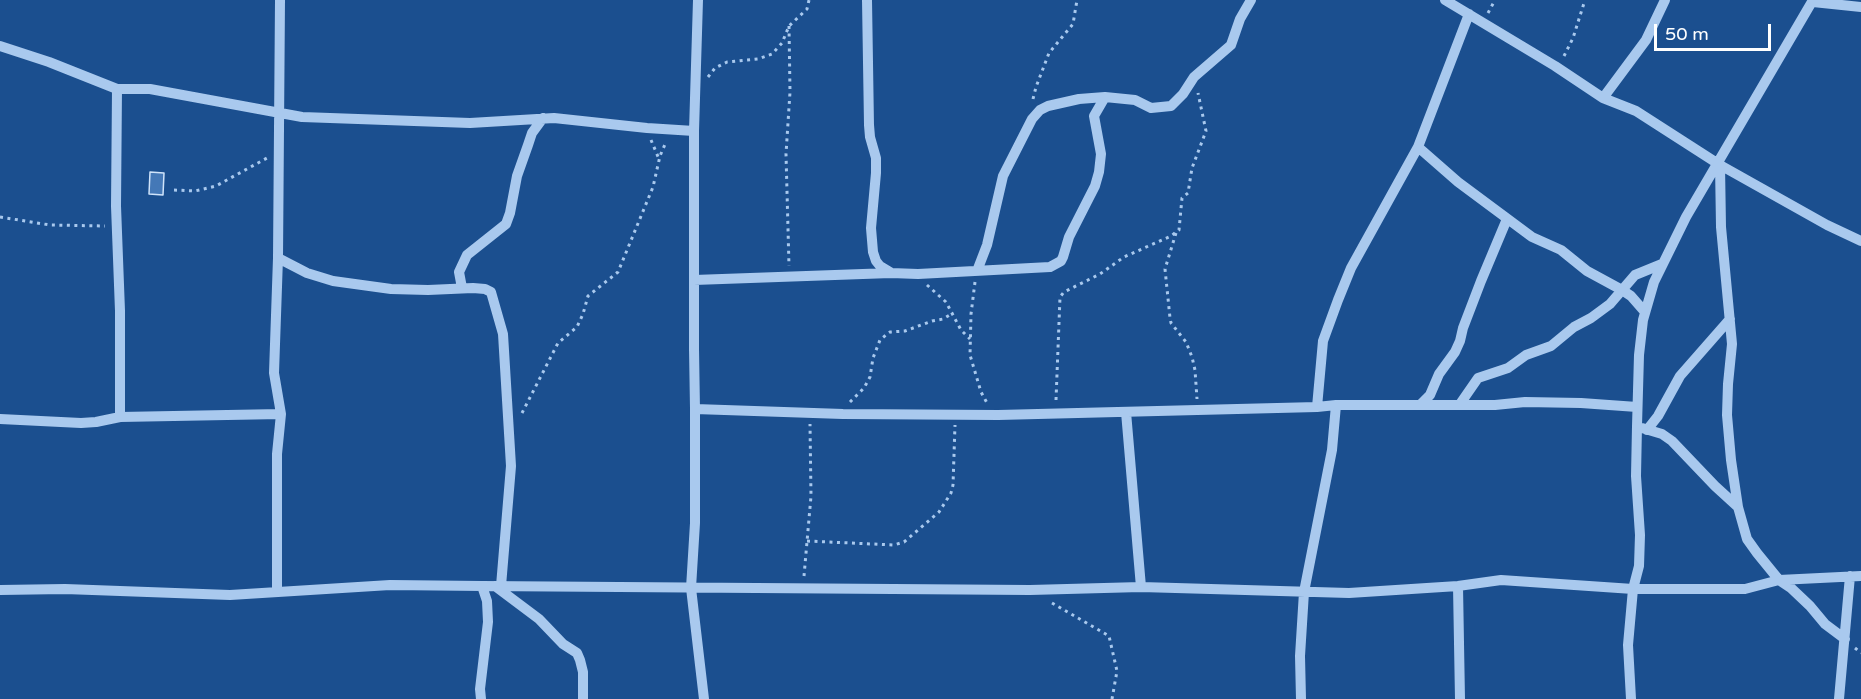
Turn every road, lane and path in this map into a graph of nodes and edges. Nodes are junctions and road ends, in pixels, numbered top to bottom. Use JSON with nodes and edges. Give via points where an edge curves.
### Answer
{"nodes":[{"id":1,"x":280,"y":0,"type":"edge"},
{"id":2,"x":698,"y":0,"type":"edge"},
{"id":3,"x":809,"y":0,"type":"edge"},
{"id":4,"x":867,"y":0,"type":"edge"},
{"id":5,"x":1077,"y":0,"type":"edge"},
{"id":6,"x":1251,"y":0,"type":"edge"},
{"id":7,"x":1445,"y":0,"type":"edge"},
{"id":8,"x":1585,"y":0,"type":"edge"},
{"id":9,"x":1665,"y":0,"type":"edge"},
{"id":10,"x":1813,"y":1,"type":"edge"},
{"id":11,"x":1861,"y":7,"type":"edge"},
{"id":12,"x":1469,"y":14,"type":"junction"},
{"id":13,"x":789,"y":26,"type":"junction"},
{"id":14,"x":0,"y":46,"type":"edge"},
{"id":15,"x":1555,"y":66,"type":"junction"},
{"id":16,"x":1194,"y":77,"type":"junction"},
{"id":17,"x":117,"y":89,"type":"junction"},
{"id":18,"x":696,"y":96,"type":"junction"},
{"id":19,"x":1105,"y":97,"type":"junction"},
{"id":20,"x":1603,"y":98,"type":"junction"},
{"id":21,"x":280,"y":112,"type":"junction"},
{"id":22,"x":543,"y":118,"type":"junction"},
{"id":23,"x":1032,"y":118,"type":"junction"},
{"id":24,"x":677,"y":130,"type":"junction"},
{"id":25,"x":694,"y":131,"type":"junction"},
{"id":26,"x":279,"y":146,"type":"junction"},
{"id":27,"x":1418,"y":147,"type":"junction"},
{"id":28,"x":1718,"y":164,"type":"junction"},
{"id":29,"x":174,"y":190,"type":"dead end"},
{"id":30,"x":0,"y":217,"type":"edge"},
{"id":31,"x":1508,"y":219,"type":"junction"},
{"id":32,"x":116,"y":226,"type":"junction"},
{"id":33,"x":1176,"y":233,"type":"junction"},
{"id":34,"x":1861,"y":241,"type":"edge"},
{"id":35,"x":278,"y":258,"type":"junction"},
{"id":36,"x":1662,"y":264,"type":"junction"},
{"id":37,"x":977,"y":271,"type":"junction"},
{"id":38,"x":891,"y":273,"type":"junction"},
{"id":39,"x":916,"y":274,"type":"junction"},
{"id":40,"x":789,"y":277,"type":"junction"},
{"id":41,"x":694,"y":280,"type":"junction"},
{"id":42,"x":462,"y":288,"type":"junction"},
{"id":43,"x":1622,"y":290,"type":"junction"},
{"id":44,"x":1646,"y":312,"type":"junction"},
{"id":45,"x":953,"y":313,"type":"junction"},
{"id":46,"x":1730,"y":319,"type":"junction"},
{"id":47,"x":970,"y":339,"type":"junction"},
{"id":48,"x":1460,"y":404,"type":"junction"},
{"id":49,"x":1336,"y":405,"type":"junction"},
{"id":50,"x":1420,"y":405,"type":"junction"},
{"id":51,"x":1317,"y":407,"type":"junction"},
{"id":52,"x":1637,"y":407,"type":"junction"},
{"id":53,"x":695,"y":409,"type":"junction"},
{"id":54,"x":1198,"y":411,"type":"junction"},
{"id":55,"x":1126,"y":412,"type":"junction"},
{"id":56,"x":810,"y":413,"type":"junction"},
{"id":57,"x":281,"y":414,"type":"junction"},
{"id":58,"x":843,"y":414,"type":"junction"},
{"id":59,"x":1056,"y":414,"type":"junction"},
{"id":60,"x":955,"y":415,"type":"junction"},
{"id":61,"x":998,"y":415,"type":"junction"},
{"id":62,"x":120,"y":417,"type":"junction"},
{"id":63,"x":0,"y":419,"type":"edge"},
{"id":64,"x":1642,"y":428,"type":"junction"},
{"id":65,"x":508,"y":438,"type":"junction"},
{"id":66,"x":1738,"y":507,"type":"junction"},
{"id":67,"x":807,"y":541,"type":"junction"},
{"id":68,"x":1856,"y":576,"type":"edge"},
{"id":69,"x":1779,"y":580,"type":"junction"},
{"id":70,"x":482,"y":585,"type":"junction"},
{"id":71,"x":498,"y":586,"type":"junction"},
{"id":72,"x":1458,"y":586,"type":"junction"},
{"id":73,"x":692,"y":588,"type":"junction"},
{"id":74,"x":803,"y":588,"type":"junction"},
{"id":75,"x":1141,"y":588,"type":"junction"},
{"id":76,"x":1633,"y":589,"type":"junction"},
{"id":77,"x":0,"y":590,"type":"edge"},
{"id":78,"x":278,"y":591,"type":"junction"},
{"id":79,"x":1304,"y":592,"type":"junction"},
{"id":80,"x":1050,"y":602,"type":"dead end"},
{"id":81,"x":1845,"y":639,"type":"junction"},
{"id":82,"x":481,"y":699,"type":"edge"},
{"id":83,"x":583,"y":699,"type":"edge"},
{"id":84,"x":704,"y":699,"type":"edge"},
{"id":85,"x":1112,"y":699,"type":"edge"},
{"id":86,"x":1301,"y":699,"type":"edge"},
{"id":87,"x":1460,"y":699,"type":"edge"},
{"id":88,"x":1631,"y":699,"type":"edge"},
{"id":89,"x":1839,"y":699,"type":"edge"}],
"edges":[{"from":1,"to":21,"type":"street"},
{"from":2,"to":18,"type":"street"},
{"from":3,"to":13,"type":"path","via":[[805,12]]},
{"from":4,"to":38,"type":"street","via":[[869,125],[876,158],[873,252],[880,266]]},
{"from":5,"to":23,"type":"path","via":[[1073,24],[1049,53],[1043,67]]},
{"from":6,"to":16,"type":"street","via":[[1231,45]]},
{"from":7,"to":12,"type":"street"},
{"from":8,"to":15,"type":"path","via":[[1565,55]]},
{"from":9,"to":20,"type":"street","via":[[1646,40]]},
{"from":10,"to":11,"type":"street"},
{"from":10,"to":28,"type":"street"},
{"from":12,"to":15,"type":"street"},
{"from":12,"to":27,"type":"street"},
{"from":13,"to":18,"type":"path","via":[[772,54],[720,65]]},
{"from":13,"to":40,"type":"path"},
{"from":14,"to":17,"type":"street"},
{"from":15,"to":20,"type":"street"},
{"from":16,"to":19,"type":"street","via":[[1171,106],[1151,108],[1135,100]]},
{"from":16,"to":33,"type":"path","via":[[1206,131],[1192,168],[1188,193],[1182,198]]},
{"from":17,"to":21,"type":"street","via":[[150,89]]},
{"from":17,"to":32,"type":"street"},
{"from":18,"to":25,"type":"street"},
{"from":19,"to":23,"type":"street","via":[[1048,106]]},
{"from":19,"to":37,"type":"street","via":[[1094,116],[1101,154],[1099,172],[1061,261],[1044,269]]},
{"from":20,"to":28,"type":"street","via":[[1636,111]]},
{"from":21,"to":22,"type":"street","via":[[302,117],[470,123]]},
{"from":21,"to":26,"type":"street"},
{"from":22,"to":24,"type":"street"},
{"from":22,"to":42,"type":"street","via":[[532,133],[506,224],[467,255],[459,272]]},
{"from":23,"to":37,"type":"street","via":[[1003,176]]},
{"from":24,"to":25,"type":"street"},
{"from":24,"to":65,"type":"path","via":[[664,145],[653,186],[618,272],[588,296],[576,327],[558,343]]},
{"from":25,"to":41,"type":"street"},
{"from":26,"to":29,"type":"path","via":[[270,156],[216,186]]},
{"from":26,"to":35,"type":"street"},
{"from":27,"to":31,"type":"street"},
{"from":27,"to":51,"type":"street","via":[[1351,268],[1338,300],[1323,341]]},
{"from":28,"to":34,"type":"street"},
{"from":28,"to":36,"type":"street"},
{"from":28,"to":46,"type":"street"},
{"from":30,"to":32,"type":"path","via":[[50,225]]},
{"from":31,"to":43,"type":"street"},
{"from":31,"to":50,"type":"street","via":[[1455,352]]},
{"from":32,"to":62,"type":"street"},
{"from":33,"to":54,"type":"path","via":[[1165,269],[1170,318],[1192,357]]},
{"from":33,"to":59,"type":"path","via":[[1124,257],[1060,297]]},
{"from":35,"to":42,"type":"street","via":[[333,281],[391,289]]},
{"from":35,"to":57,"type":"street","via":[[274,373]]},
{"from":36,"to":43,"type":"street","via":[[1635,275]]},
{"from":36,"to":44,"type":"street"},
{"from":37,"to":39,"type":"street"},
{"from":37,"to":47,"type":"path"},
{"from":38,"to":39,"type":"street"},
{"from":38,"to":40,"type":"street"},
{"from":39,"to":45,"type":"path"},
{"from":40,"to":41,"type":"street"},
{"from":41,"to":53,"type":"street"},
{"from":42,"to":65,"type":"street","via":[[486,289],[495,300],[503,334]]},
{"from":43,"to":44,"type":"street"},
{"from":43,"to":48,"type":"street","via":[[1610,304],[1551,346],[1478,378]]},
{"from":44,"to":52,"type":"street"},
{"from":45,"to":47,"type":"path"},
{"from":45,"to":58,"type":"path","via":[[905,331],[890,332],[880,340],[870,377]]},
{"from":46,"to":64,"type":"street","via":[[1680,376],[1658,416]]},
{"from":46,"to":66,"type":"street","via":[[1727,415]]},
{"from":47,"to":61,"type":"path","via":[[970,355],[981,392]]},
{"from":48,"to":50,"type":"street"},
{"from":48,"to":52,"type":"street","via":[[1525,402]]},
{"from":49,"to":50,"type":"street"},
{"from":49,"to":51,"type":"street"},
{"from":49,"to":79,"type":"street","via":[[1332,450]]},
{"from":51,"to":54,"type":"street"},
{"from":52,"to":64,"type":"street"},
{"from":53,"to":56,"type":"street"},
{"from":53,"to":73,"type":"street"},
{"from":54,"to":55,"type":"street"},
{"from":55,"to":59,"type":"street"},
{"from":55,"to":75,"type":"street"},
{"from":56,"to":58,"type":"street"},
{"from":56,"to":67,"type":"path"},
{"from":57,"to":62,"type":"street"},
{"from":57,"to":78,"type":"street","via":[[277,465]]},
{"from":58,"to":60,"type":"street"},
{"from":59,"to":61,"type":"street"},
{"from":60,"to":61,"type":"street"},
{"from":60,"to":67,"type":"path","via":[[951,493],[939,512],[904,542],[894,545]]},
{"from":62,"to":63,"type":"street","via":[[81,423]]},
{"from":64,"to":66,"type":"street","via":[[1671,441]]},
{"from":64,"to":76,"type":"street","via":[[1636,476],[1640,554]]},
{"from":65,"to":71,"type":"street","via":[[511,466]]},
{"from":66,"to":69,"type":"street","via":[[1747,539]]},
{"from":67,"to":74,"type":"path"},
{"from":68,"to":69,"type":"street"},
{"from":68,"to":81,"type":"street"},
{"from":69,"to":76,"type":"street","via":[[1745,589]]},
{"from":69,"to":81,"type":"street"},
{"from":70,"to":71,"type":"street"},
{"from":70,"to":78,"type":"street"},
{"from":70,"to":82,"type":"street","via":[[488,622]]},
{"from":71,"to":73,"type":"street"},
{"from":71,"to":83,"type":"street","via":[[577,653],[583,672]]},
{"from":72,"to":76,"type":"street","via":[[1501,580]]},
{"from":72,"to":79,"type":"street"},
{"from":72,"to":87,"type":"street"},
{"from":73,"to":74,"type":"street"},
{"from":73,"to":84,"type":"street"},
{"from":74,"to":75,"type":"street"},
{"from":75,"to":79,"type":"street"},
{"from":76,"to":88,"type":"street","via":[[1628,645]]},
{"from":77,"to":78,"type":"street","via":[[230,595]]},
{"from":79,"to":86,"type":"street"},
{"from":80,"to":85,"type":"path","via":[[1109,636],[1117,671]]},
{"from":81,"to":89,"type":"street"}]}
